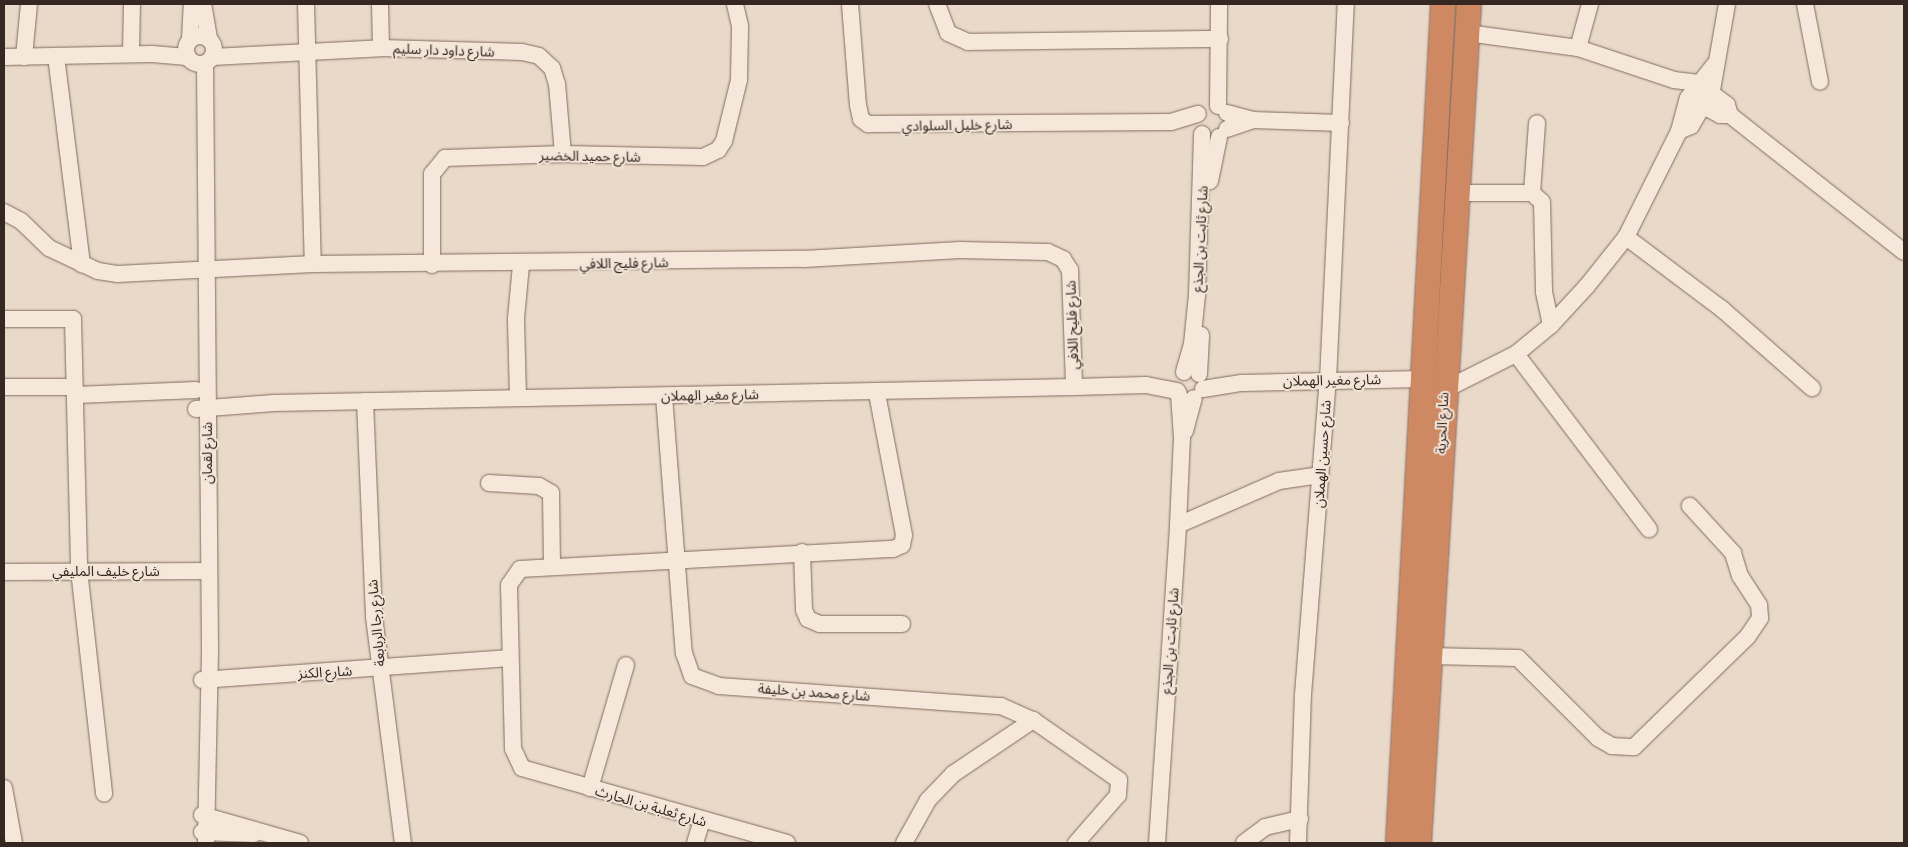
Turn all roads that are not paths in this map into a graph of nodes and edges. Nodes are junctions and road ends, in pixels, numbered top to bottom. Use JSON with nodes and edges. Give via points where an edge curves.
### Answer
{"nodes":[{"id":1,"x":29,"y":4,"type":"edge"},
{"id":2,"x":132,"y":4,"type":"edge"},
{"id":3,"x":192,"y":4,"type":"edge"},
{"id":4,"x":203,"y":4,"type":"edge"},
{"id":5,"x":306,"y":4,"type":"edge"},
{"id":6,"x":380,"y":4,"type":"edge"},
{"id":7,"x":735,"y":4,"type":"edge"},
{"id":8,"x":850,"y":4,"type":"edge"},
{"id":9,"x":937,"y":4,"type":"edge"},
{"id":10,"x":1346,"y":4,"type":"edge"},
{"id":11,"x":1443,"y":4,"type":"edge"},
{"id":12,"x":1469,"y":4,"type":"edge"},
{"id":13,"x":1590,"y":4,"type":"edge"},
{"id":14,"x":1726,"y":4,"type":"edge"},
{"id":15,"x":1805,"y":4,"type":"edge"},
{"id":16,"x":1219,"y":12,"type":"edge"},
{"id":17,"x":1467,"y":33,"type":"junction"},
{"id":18,"x":1216,"y":39,"type":"junction"},
{"id":19,"x":381,"y":48,"type":"junction"},
{"id":20,"x":1578,"y":48,"type":"junction"},
{"id":21,"x":200,"y":51,"type":"junction"},
{"id":22,"x":306,"y":51,"type":"junction"},
{"id":23,"x":131,"y":54,"type":"junction"},
{"id":24,"x":56,"y":56,"type":"junction"},
{"id":25,"x":4,"y":57,"type":"edge"},
{"id":26,"x":24,"y":57,"type":"junction"},
{"id":27,"x":1715,"y":64,"type":"junction"},
{"id":28,"x":1674,"y":80,"type":"junction"},
{"id":29,"x":1697,"y":82,"type":"junction"},
{"id":30,"x":1820,"y":82,"type":"dead end"},
{"id":31,"x":1712,"y":90,"type":"junction"},
{"id":32,"x":1688,"y":98,"type":"junction"},
{"id":33,"x":1703,"y":107,"type":"junction"},
{"id":34,"x":1730,"y":115,"type":"junction"},
{"id":35,"x":1212,"y":121,"type":"junction"},
{"id":36,"x":1341,"y":123,"type":"junction"},
{"id":37,"x":1537,"y":123,"type":"dead end"},
{"id":38,"x":1679,"y":131,"type":"junction"},
{"id":39,"x":563,"y":154,"type":"junction"},
{"id":40,"x":1457,"y":193,"type":"junction"},
{"id":41,"x":1532,"y":193,"type":"junction"},
{"id":42,"x":4,"y":212,"type":"edge"},
{"id":43,"x":1626,"y":237,"type":"junction"},
{"id":44,"x":1904,"y":252,"type":"edge"},
{"id":45,"x":82,"y":264,"type":"junction"},
{"id":46,"x":313,"y":264,"type":"junction"},
{"id":47,"x":521,"y":264,"type":"junction"},
{"id":48,"x":432,"y":265,"type":"junction"},
{"id":49,"x":202,"y":268,"type":"junction"},
{"id":50,"x":4,"y":319,"type":"edge"},
{"id":51,"x":1551,"y":325,"type":"junction"},
{"id":52,"x":1516,"y":354,"type":"junction"},
{"id":53,"x":1421,"y":379,"type":"junction"},
{"id":54,"x":1328,"y":380,"type":"junction"},
{"id":55,"x":1190,"y":384,"type":"junction"},
{"id":56,"x":4,"y":387,"type":"edge"},
{"id":57,"x":1074,"y":387,"type":"junction"},
{"id":58,"x":1812,"y":388,"type":"dead end"},
{"id":59,"x":1444,"y":390,"type":"junction"},
{"id":60,"x":75,"y":391,"type":"junction"},
{"id":61,"x":877,"y":393,"type":"junction"},
{"id":62,"x":664,"y":396,"type":"junction"},
{"id":63,"x":518,"y":397,"type":"junction"},
{"id":64,"x":200,"y":399,"type":"junction"},
{"id":65,"x":365,"y":401,"type":"junction"},
{"id":66,"x":1320,"y":475,"type":"junction"},
{"id":67,"x":489,"y":483,"type":"dead end"},
{"id":68,"x":1690,"y":506,"type":"dead end"},
{"id":69,"x":1178,"y":525,"type":"junction"},
{"id":70,"x":1649,"y":529,"type":"dead end"},
{"id":71,"x":802,"y":552,"type":"junction"},
{"id":72,"x":677,"y":560,"type":"junction"},
{"id":73,"x":552,"y":567,"type":"junction"},
{"id":74,"x":79,"y":570,"type":"junction"},
{"id":75,"x":203,"y":571,"type":"junction"},
{"id":76,"x":4,"y":572,"type":"edge"},
{"id":77,"x":902,"y":624,"type":"dead end"},
{"id":78,"x":1430,"y":656,"type":"junction"},
{"id":79,"x":509,"y":658,"type":"junction"},
{"id":80,"x":626,"y":665,"type":"dead end"},
{"id":81,"x":380,"y":669,"type":"junction"},
{"id":82,"x":206,"y":679,"type":"junction"},
{"id":83,"x":1033,"y":720,"type":"junction"},
{"id":84,"x":4,"y":788,"type":"edge"},
{"id":85,"x":590,"y":788,"type":"junction"},
{"id":86,"x":104,"y":794,"type":"dead end"},
{"id":87,"x":205,"y":815,"type":"junction"},
{"id":88,"x":1300,"y":819,"type":"junction"},
{"id":89,"x":702,"y":820,"type":"junction"},
{"id":90,"x":264,"y":834,"type":"junction"},
{"id":91,"x":204,"y":838,"type":"edge"},
{"id":92,"x":14,"y":843,"type":"edge"},
{"id":93,"x":300,"y":843,"type":"edge"},
{"id":94,"x":403,"y":843,"type":"edge"},
{"id":95,"x":695,"y":843,"type":"edge"},
{"id":96,"x":787,"y":843,"type":"edge"},
{"id":97,"x":904,"y":843,"type":"edge"},
{"id":98,"x":1076,"y":843,"type":"edge"},
{"id":99,"x":1157,"y":843,"type":"edge"},
{"id":100,"x":1244,"y":843,"type":"edge"},
{"id":101,"x":1298,"y":843,"type":"edge"},
{"id":102,"x":1398,"y":843,"type":"edge"},
{"id":103,"x":1419,"y":843,"type":"edge"}],
"edges":[{"from":1,"to":26,"type":"street"},
{"from":2,"to":23,"type":"street"},
{"from":3,"to":21,"type":"street","name":"شارع لقمان"},
{"from":4,"to":21,"type":"street","name":"شارع لقمان"},
{"from":5,"to":22,"type":"street"},
{"from":6,"to":19,"type":"street"},
{"from":7,"to":39,"type":"street","name":"شارع حميد الخضير","via":[[740,26],[739,80],[724,141],[718,150],[703,157]]},
{"from":8,"to":35,"type":"street","name":"شارع خليل السلوادي","via":[[858,105],[861,119],[868,124]]},
{"from":9,"to":18,"type":"street","via":[[948,33],[968,42]]},
{"from":10,"to":36,"type":"street","name":"شارع حسين الهملان"},
{"from":11,"to":53,"type":"highway","name":"شارع الحرية"},
{"from":12,"to":17,"type":"highway","name":"شارع الحرية"},
{"from":13,"to":20,"type":"street"},
{"from":14,"to":27,"type":"street"},
{"from":15,"to":30,"type":"street"},
{"from":16,"to":18,"type":"street","name":"شارع ثابت بن الجذع"},
{"from":17,"to":20,"type":"street"},
{"from":17,"to":40,"type":"highway","name":"شارع الحرية"},
{"from":18,"to":35,"type":"street","name":"شارع ثابت بن الجذع"},
{"from":19,"to":22,"type":"street","name":"شارع داود دار سليم"},
{"from":19,"to":39,"type":"street","name":"شارع داود دار سليم","via":[[522,52],[539,56],[552,68],[557,84]]},
{"from":20,"to":28,"type":"street"},
{"from":21,"to":22,"type":"street","name":"شارع داود دار سليم","via":[[244,54]]},
{"from":21,"to":23,"type":"street","name":"شارع داود دار سليم"},
{"from":21,"to":49,"type":"street","name":"شارع لقمان"},
{"from":22,"to":46,"type":"street"},
{"from":23,"to":24,"type":"street","name":"شارع داود دار سليم"},
{"from":24,"to":26,"type":"street","name":"شارع داود دار سليم"},
{"from":24,"to":45,"type":"street"},
{"from":25,"to":26,"type":"street","name":"شارع داود دار سليم"},
{"from":27,"to":29,"type":"street"},
{"from":27,"to":31,"type":"street"},
{"from":28,"to":29,"type":"street"},
{"from":28,"to":32,"type":"street"},
{"from":29,"to":31,"type":"street"},
{"from":29,"to":32,"type":"street"},
{"from":31,"to":33,"type":"street"},
{"from":31,"to":34,"type":"street","via":[[1727,105]]},
{"from":32,"to":33,"type":"street"},
{"from":32,"to":38,"type":"street"},
{"from":33,"to":34,"type":"street","via":[[1720,115]]},
{"from":33,"to":38,"type":"street","via":[[1691,126]]},
{"from":34,"to":44,"type":"street"},
{"from":35,"to":36,"type":"street","name":"شارع خليل السلوادي"},
{"from":35,"to":55,"type":"street","name":"شارع ثابت بن الجذع","via":[[1207,212]]},
{"from":36,"to":54,"type":"street","name":"شارع حسين الهملان"},
{"from":37,"to":41,"type":"street"},
{"from":38,"to":43,"type":"street"},
{"from":39,"to":48,"type":"street","name":"شارع حميد الخضير","via":[[439,161],[432,174]]},
{"from":40,"to":41,"type":"street"},
{"from":40,"to":59,"type":"highway","name":"شارع الحرية"},
{"from":41,"to":51,"type":"street","via":[[1542,202],[1544,292]]},
{"from":42,"to":45,"type":"street","name":"شارع فليح اللافي","via":[[21,221],[48,248]]},
{"from":43,"to":51,"type":"street"},
{"from":43,"to":58,"type":"street","via":[[1722,309]]},
{"from":45,"to":49,"type":"street","name":"شارع فليح اللافي","via":[[117,274]]},
{"from":46,"to":48,"type":"street","name":"شارع فليح اللافي"},
{"from":46,"to":49,"type":"street","name":"شارع فليح اللافي"},
{"from":47,"to":48,"type":"street","name":"شارع فليح اللافي"},
{"from":47,"to":57,"type":"street","name":"شارع فليح اللافي","via":[[804,259],[960,250],[1057,254],[1070,270]]},
{"from":47,"to":63,"type":"street","via":[[516,318]]},
{"from":49,"to":64,"type":"street","name":"شارع لقمان"},
{"from":50,"to":60,"type":"street","via":[[73,319]]},
{"from":51,"to":52,"type":"street"},
{"from":52,"to":59,"type":"street"},
{"from":52,"to":70,"type":"street"},
{"from":53,"to":54,"type":"street","name":"شارع مغير الهملان"},
{"from":53,"to":102,"type":"highway","name":"شارع الحرية"},
{"from":54,"to":55,"type":"street","name":"شارع مغير الهملان"},
{"from":54,"to":66,"type":"street","name":"شارع حسين الهملان"},
{"from":55,"to":57,"type":"street","name":"شارع مغير الهملان"},
{"from":55,"to":69,"type":"street","name":"شارع ثابت بن الجذع","via":[[1182,438]]},
{"from":56,"to":60,"type":"street","name":"شارع مغير الهملان"},
{"from":57,"to":61,"type":"street","name":"شارع مغير الهملان"},
{"from":59,"to":78,"type":"highway","name":"شارع الحرية"},
{"from":60,"to":64,"type":"street","name":"شارع مغير الهملان"},
{"from":60,"to":74,"type":"street"},
{"from":61,"to":62,"type":"street","name":"شارع مغير الهملان"},
{"from":61,"to":71,"type":"street","via":[[904,535],[902,545],[893,549]]},
{"from":62,"to":63,"type":"street","name":"شارع مغير الهملان"},
{"from":62,"to":72,"type":"street","name":"شارع محمد بن خليفة"},
{"from":63,"to":65,"type":"street","name":"شارع مغير الهملان"},
{"from":64,"to":65,"type":"street","name":"شارع مغير الهملان","via":[[274,403]]},
{"from":64,"to":75,"type":"street","name":"شارع لقمان"},
{"from":65,"to":81,"type":"street","name":"شارع رجا الربابعة","via":[[369,542]]},
{"from":66,"to":69,"type":"street","via":[[1279,481]]},
{"from":66,"to":88,"type":"street","name":"شارع حسين الهملان","via":[[1303,695]]},
{"from":67,"to":73,"type":"street","via":[[539,486],[551,493]]},
{"from":68,"to":78,"type":"street","via":[[1733,553],[1740,576],[1759,605],[1760,618],[1748,636],[1634,747],[1612,746],[1598,738],[1518,658]]},
{"from":69,"to":99,"type":"street","name":"شارع ثابت بن الجذع"},
{"from":71,"to":72,"type":"street"},
{"from":71,"to":77,"type":"street","via":[[804,610],[808,619],[820,624]]},
{"from":72,"to":73,"type":"street"},
{"from":72,"to":83,"type":"street","name":"شارع محمد بن خليفة","via":[[686,667],[702,682],[988,702]]},
{"from":73,"to":79,"type":"street","via":[[520,569],[510,580]]},
{"from":74,"to":75,"type":"street","name":"شارع خليف المليفي"},
{"from":74,"to":76,"type":"street","name":"شارع خليف المليفي"},
{"from":74,"to":86,"type":"street"},
{"from":75,"to":82,"type":"street","name":"شارع لقمان"},
{"from":78,"to":103,"type":"highway","name":"شارع الحرية"},
{"from":79,"to":81,"type":"street","name":"شارع الكنز"},
{"from":79,"to":85,"type":"street","name":"شارع ثعلبة بن الحارث","via":[[513,749],[518,764],[529,772]]},
{"from":80,"to":85,"type":"street"},
{"from":81,"to":82,"type":"street","name":"شارع الكنز"},
{"from":81,"to":94,"type":"street","name":"شارع رجا الربابعة"},
{"from":82,"to":87,"type":"street","name":"شارع لقمان"},
{"from":83,"to":97,"type":"street","via":[[952,774],[928,800]]},
{"from":83,"to":98,"type":"street","name":"شارع محمد بن خليفة","via":[[1118,780],[1118,795]]},
{"from":84,"to":92,"type":"street"},
{"from":85,"to":89,"type":"street","name":"شارع ثعلبة بن الحارث"},
{"from":87,"to":90,"type":"street"},
{"from":87,"to":91,"type":"street","name":"شارع لقمان"},
{"from":88,"to":100,"type":"street","via":[[1265,827]]},
{"from":88,"to":101,"type":"street","name":"شارع حسين الهملان"},
{"from":89,"to":95,"type":"street"},
{"from":89,"to":96,"type":"street","name":"شارع ثعلبة بن الحارث"},
{"from":90,"to":91,"type":"street"},
{"from":90,"to":93,"type":"street"}]}
